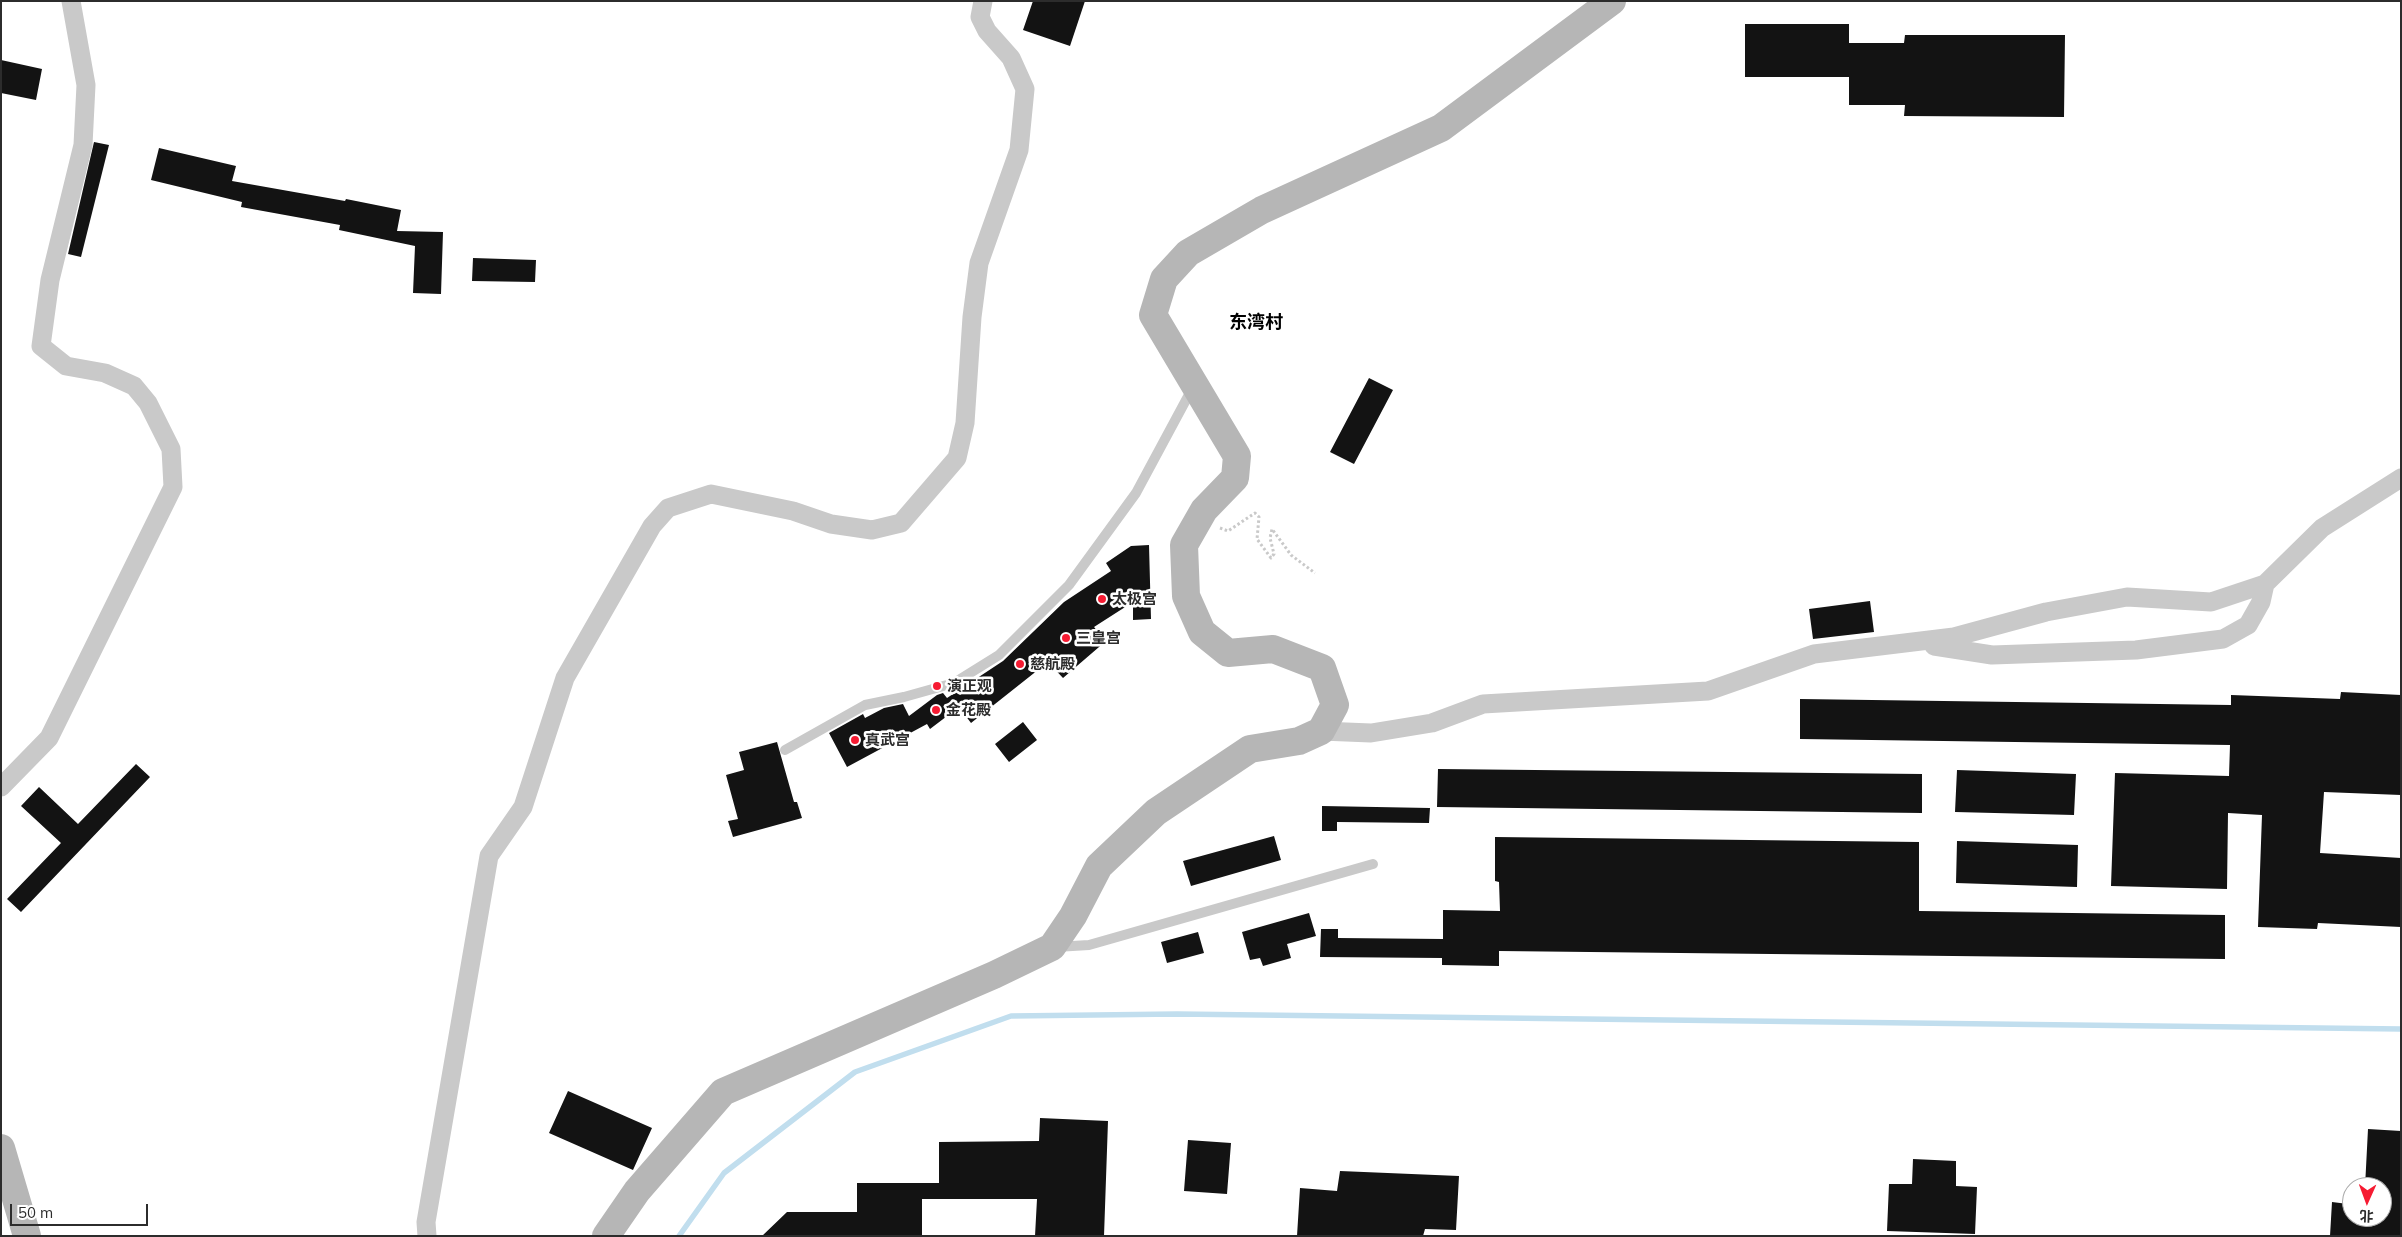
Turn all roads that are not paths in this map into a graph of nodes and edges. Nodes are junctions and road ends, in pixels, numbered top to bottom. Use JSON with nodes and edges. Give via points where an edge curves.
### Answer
{"nodes":[{"id":1,"x":72,"y":1,"type":"edge"},
{"id":2,"x":983,"y":1,"type":"edge"},
{"id":3,"x":1612,"y":1,"type":"edge"},
{"id":4,"x":1195,"y":384,"type":"junction"},
{"id":5,"x":2401,"y":478,"type":"edge"},
{"id":6,"x":2265,"y":584,"type":"junction"},
{"id":7,"x":1917,"y":643,"type":"junction"},
{"id":8,"x":1321,"y":731,"type":"junction"},
{"id":9,"x":785,"y":750,"type":"dead end"},
{"id":10,"x":1,"y":787,"type":"edge"},
{"id":11,"x":1373,"y":864,"type":"dead end"},
{"id":12,"x":1052,"y":947,"type":"junction"},
{"id":13,"x":1,"y":1148,"type":"edge"},
{"id":14,"x":27,"y":1236,"type":"edge"},
{"id":15,"x":427,"y":1236,"type":"edge"},
{"id":16,"x":606,"y":1236,"type":"edge"}],
"edges":[{"from":1,"to":10,"type":"street","via":[[86,85],[83,145],[50,280],[41,346],[66,366],[105,373],[134,386],[148,402],[171,449],[173,487],[49,738]]},
{"from":2,"to":15,"type":"street","via":[[980,18],[1011,58],[1025,89],[1019,150],[979,263],[965,423],[958,458],[900,523],[872,530],[831,524],[793,511],[711,494],[668,508],[652,526],[565,678],[523,807],[489,856],[426,1222]]},
{"from":3,"to":4,"type":"main road","via":[[1441,128],[1262,210],[1188,253],[1164,279],[1153,315]]},
{"from":4,"to":8,"type":"main road","via":[[1237,456],[1235,478],[1204,510],[1184,545],[1186,596],[1202,632],[1228,653],[1273,649],[1322,668],[1336,704]]},
{"from":4,"to":9,"type":"lane","via":[[1130,501],[1069,585],[999,655],[954,683],[865,705]]},
{"from":5,"to":6,"type":"street","via":[[2322,528]]},
{"from":6,"to":7,"type":"street","via":[[2211,602],[2118,599],[2046,612],[1954,637]]},
{"from":6,"to":7,"type":"street","via":[[2261,602],[2248,625],[2223,639],[2136,650],[1992,655]]},
{"from":7,"to":8,"type":"street","via":[[1814,654],[1708,691],[1483,704],[1432,723],[1371,733]]},
{"from":8,"to":12,"type":"main road","via":[[1300,741],[1250,749],[1156,812],[1099,866],[1073,916]]},
{"from":11,"to":12,"type":"lane","via":[[1088,945]]},
{"from":12,"to":16,"type":"main road","via":[[723,1092],[637,1191]]},
{"from":13,"to":14,"type":"main road"}]}
